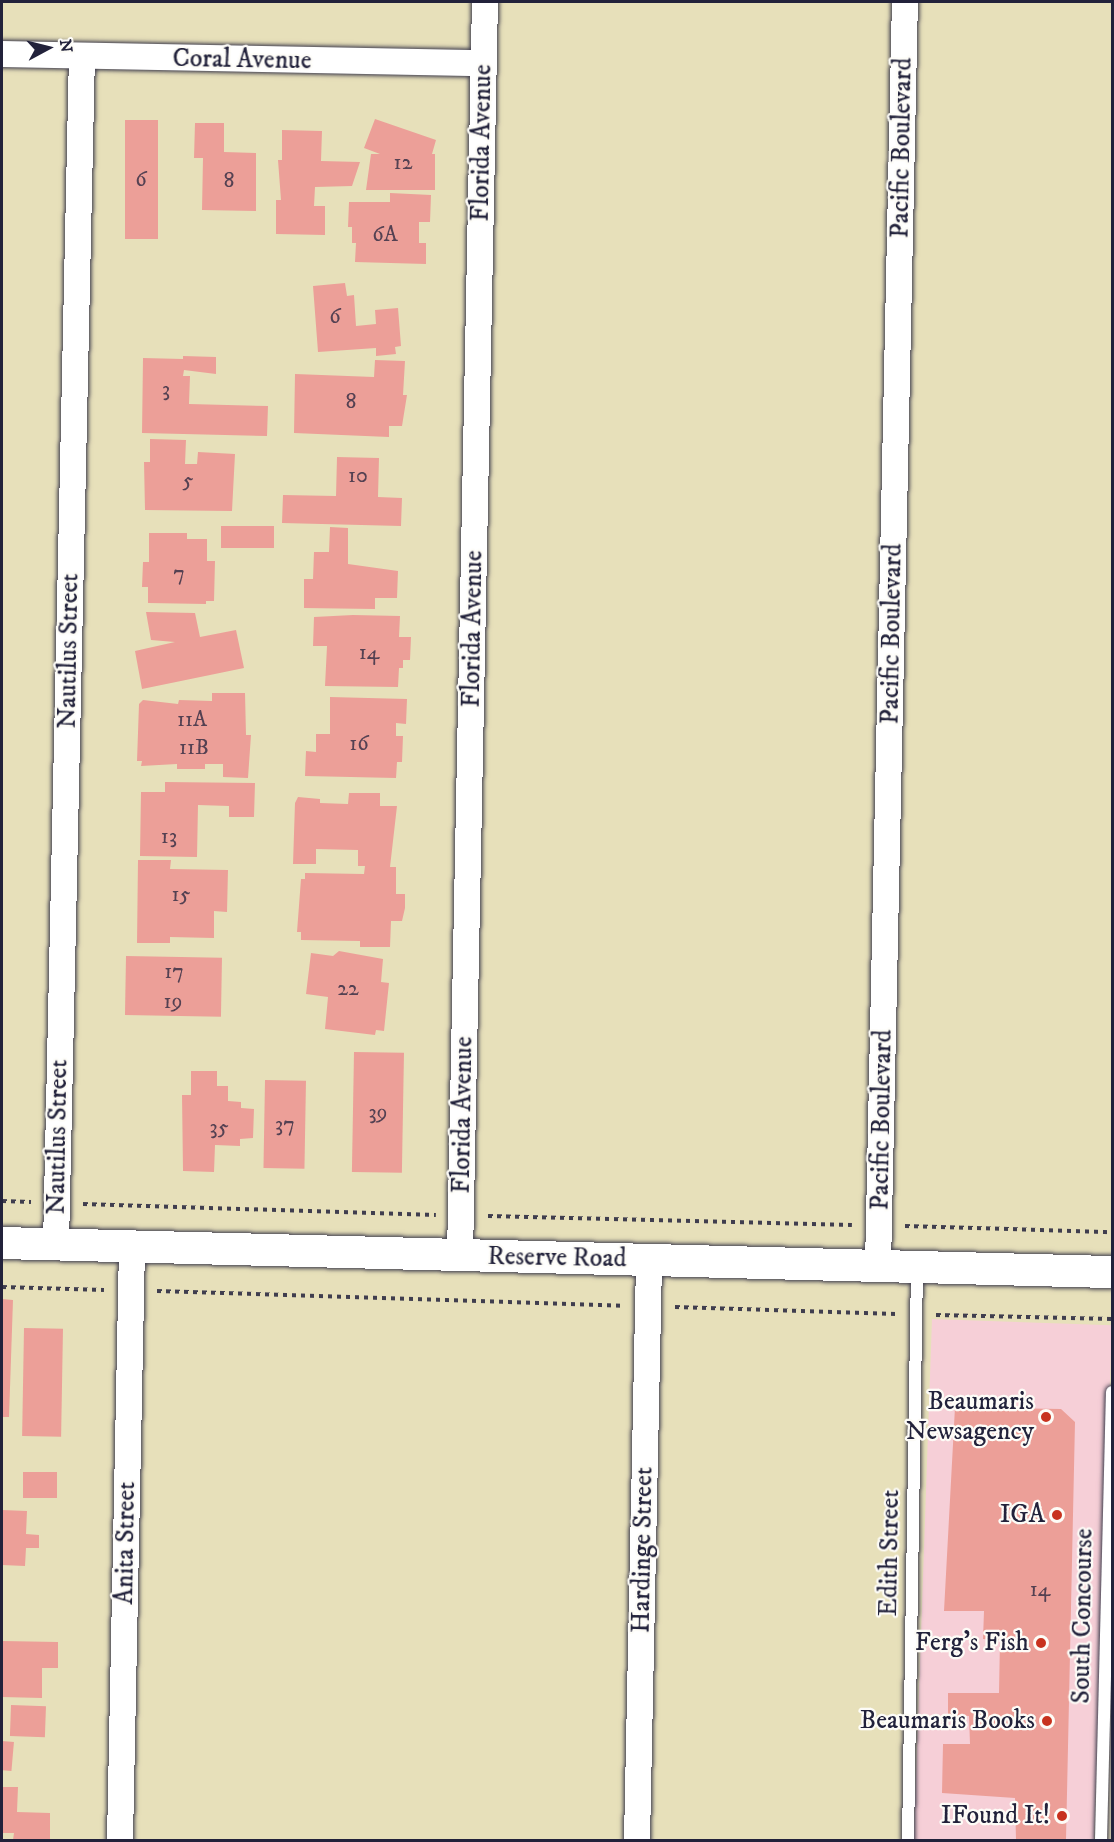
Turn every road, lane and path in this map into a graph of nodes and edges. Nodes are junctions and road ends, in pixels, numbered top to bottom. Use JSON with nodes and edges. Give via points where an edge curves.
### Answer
{"nodes":[{"id":1,"x":485,"y":2,"type":"edge"},
{"id":2,"x":905,"y":2,"type":"edge"},
{"id":3,"x":2,"y":54,"type":"edge"},
{"id":4,"x":82,"y":58,"type":"junction"},
{"id":5,"x":483,"y":63,"type":"junction"},
{"id":6,"x":2,"y":1202,"type":"edge"},
{"id":7,"x":57,"y":1203,"type":"junction"},
{"id":8,"x":462,"y":1217,"type":"junction"},
{"id":9,"x":880,"y":1226,"type":"junction"},
{"id":10,"x":1113,"y":1232,"type":"edge"},
{"id":11,"x":2,"y":1243,"type":"edge"},
{"id":12,"x":56,"y":1245,"type":"junction"},
{"id":13,"x":132,"y":1246,"type":"junction"},
{"id":14,"x":460,"y":1256,"type":"junction"},
{"id":15,"x":649,"y":1260,"type":"junction"},
{"id":16,"x":878,"y":1266,"type":"junction"},
{"id":17,"x":917,"y":1267,"type":"junction"},
{"id":18,"x":1113,"y":1272,"type":"edge"},
{"id":19,"x":2,"y":1287,"type":"edge"},
{"id":20,"x":132,"y":1291,"type":"junction"},
{"id":21,"x":648,"y":1306,"type":"junction"},
{"id":22,"x":916,"y":1315,"type":"junction"},
{"id":23,"x":1113,"y":1319,"type":"edge"},
{"id":24,"x":1113,"y":1392,"type":"edge"},
{"id":25,"x":120,"y":1840,"type":"edge"},
{"id":26,"x":637,"y":1840,"type":"edge"},
{"id":27,"x":908,"y":1840,"type":"edge"},
{"id":28,"x":1101,"y":1840,"type":"edge"}],
"edges":[{"from":1,"to":5,"type":"street","name":"Florida Avenue"},
{"from":2,"to":9,"type":"street","name":"Pacific Boulevard"},
{"from":3,"to":4,"type":"street","name":"Coral Avenue"},
{"from":4,"to":5,"type":"street","name":"Coral Avenue"},
{"from":4,"to":7,"type":"street","name":"Nautilus Street"},
{"from":5,"to":8,"type":"street","name":"Florida Avenue"},
{"from":6,"to":7,"type":"path"},
{"from":7,"to":8,"type":"path"},
{"from":7,"to":12,"type":"street","name":"Nautilus Street"},
{"from":8,"to":9,"type":"path"},
{"from":8,"to":14,"type":"street","name":"Florida Avenue"},
{"from":9,"to":10,"type":"path"},
{"from":9,"to":16,"type":"street","name":"Pacific Boulevard"},
{"from":11,"to":12,"type":"street","name":"Reserve Road"},
{"from":12,"to":13,"type":"street","name":"Reserve Road"},
{"from":13,"to":14,"type":"street","name":"Reserve Road"},
{"from":13,"to":20,"type":"street","name":"Anita Street"},
{"from":14,"to":15,"type":"street","name":"Reserve Road"},
{"from":15,"to":16,"type":"street","name":"Reserve Road"},
{"from":15,"to":21,"type":"street","name":"Hardinge Street"},
{"from":16,"to":17,"type":"street","name":"Reserve Road"},
{"from":17,"to":18,"type":"street","name":"Reserve Road"},
{"from":17,"to":22,"type":"lane","name":"Edith Street"},
{"from":19,"to":20,"type":"path"},
{"from":20,"to":21,"type":"path"},
{"from":20,"to":25,"type":"street","name":"Anita Street"},
{"from":21,"to":22,"type":"path"},
{"from":21,"to":26,"type":"street","name":"Hardinge Street"},
{"from":22,"to":23,"type":"path"},
{"from":22,"to":27,"type":"lane","name":"Edith Street"},
{"from":24,"to":28,"type":"lane","name":"South Concourse"}]}
